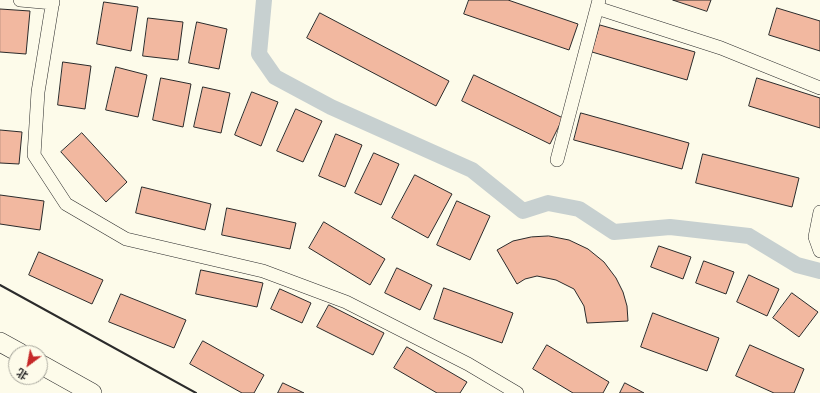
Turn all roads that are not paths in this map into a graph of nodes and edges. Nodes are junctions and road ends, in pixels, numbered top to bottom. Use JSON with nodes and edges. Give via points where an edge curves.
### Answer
{"nodes":[{"id":1,"x":20,"y":0,"type":"edge"},
{"id":2,"x":53,"y":2,"type":"edge"},
{"id":3,"x":598,"y":4,"type":"edge"},
{"id":4,"x":820,"y":88,"type":"edge"},
{"id":5,"x":557,"y":160,"type":"dead end"},
{"id":6,"x":820,"y":212,"type":"edge"},
{"id":7,"x":820,"y":251,"type":"edge"},
{"id":8,"x":48,"y":368,"type":"edge"},
{"id":9,"x":498,"y":388,"type":"edge"},
{"id":10,"x":92,"y":393,"type":"edge"},
{"id":11,"x":517,"y":393,"type":"edge"}],
"edges":[{"from":1,"to":2,"type":"street"},
{"from":2,"to":9,"type":"street","via":[[38,92],[34,155],[66,204],[126,239],[263,272],[346,302],[468,364]]},
{"from":3,"to":4,"type":"street","via":[[721,48]]},
{"from":3,"to":5,"type":"street"},
{"from":6,"to":7,"type":"street","via":[[815,237]]},
{"from":8,"to":10,"type":"street"},
{"from":9,"to":11,"type":"street"}]}
